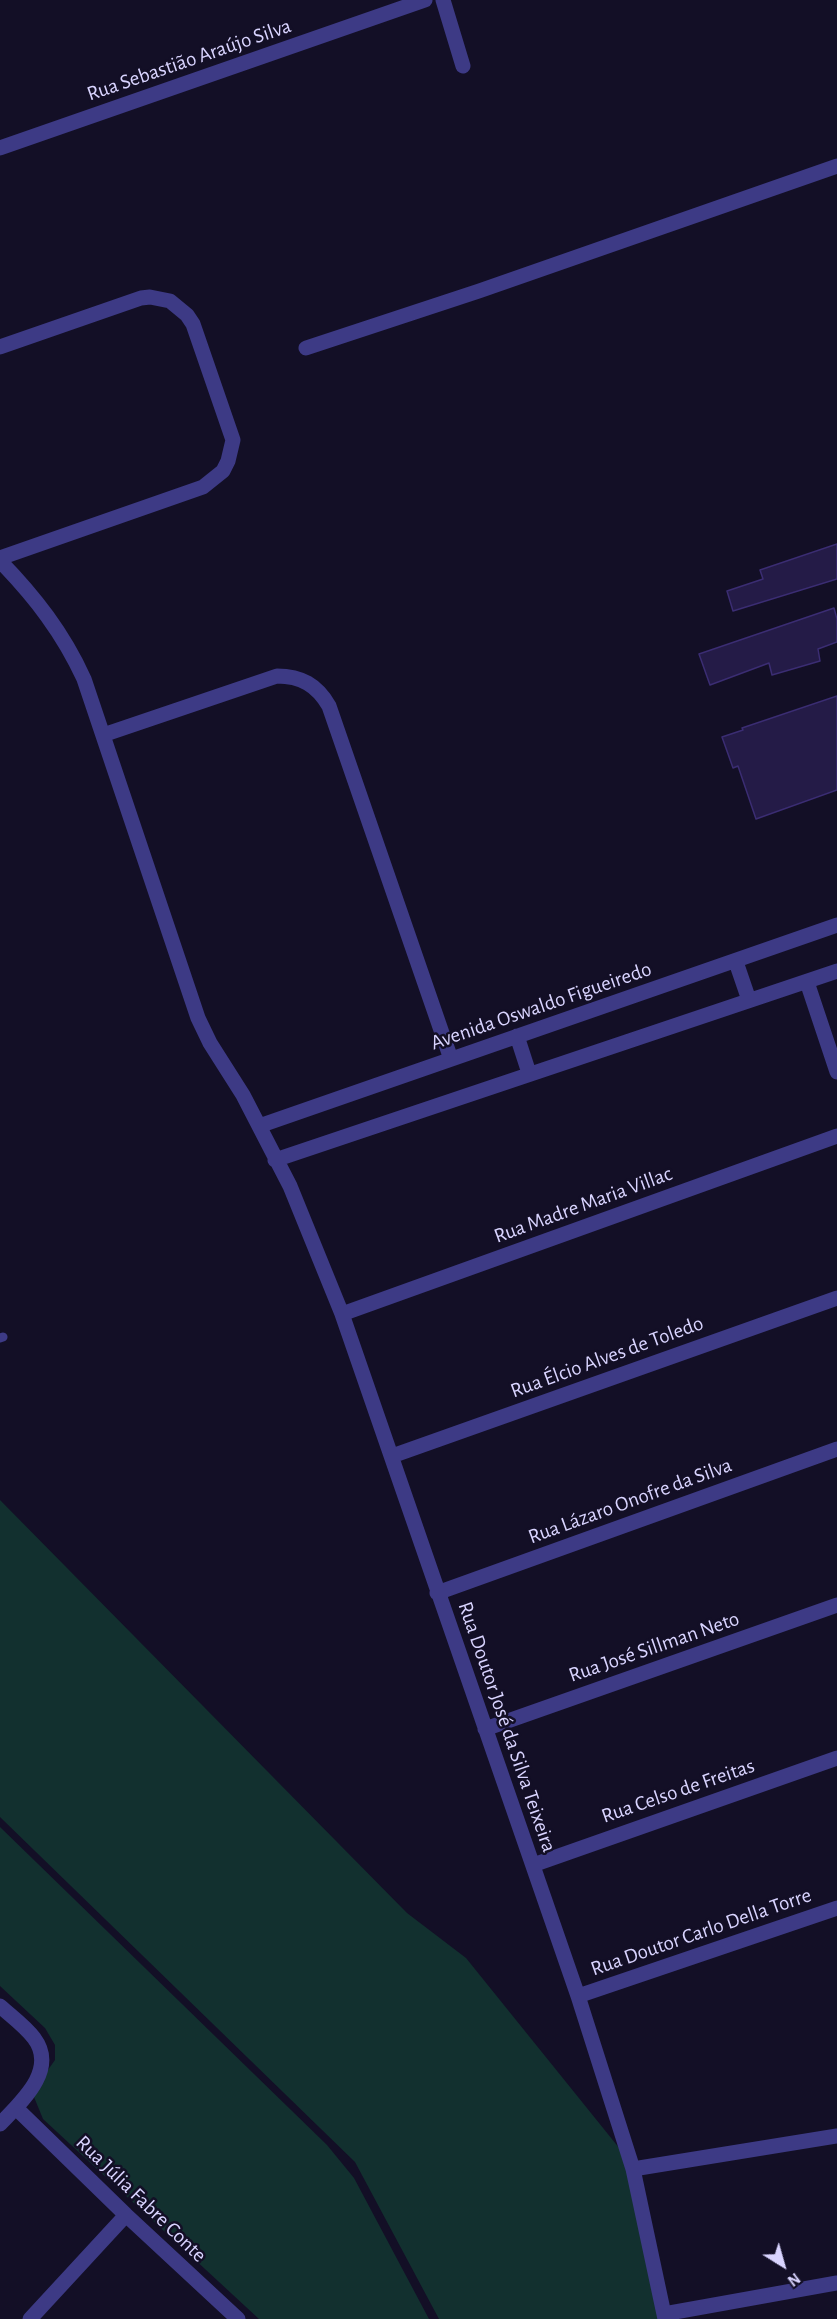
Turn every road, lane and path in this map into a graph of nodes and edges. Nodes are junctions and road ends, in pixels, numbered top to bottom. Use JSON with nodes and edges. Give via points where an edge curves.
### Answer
{"nodes":[{"id":1,"x":426,"y":0,"type":"edge"},
{"id":2,"x":442,"y":0,"type":"edge"},
{"id":3,"x":463,"y":66,"type":"dead end"},
{"id":4,"x":0,"y":148,"type":"edge"},
{"id":5,"x":837,"y":166,"type":"edge"},
{"id":6,"x":0,"y":347,"type":"edge"},
{"id":7,"x":306,"y":348,"type":"dead end"},
{"id":8,"x":0,"y":559,"type":"edge"},
{"id":9,"x":103,"y":735,"type":"junction"},
{"id":10,"x":837,"y":925,"type":"edge"},
{"id":11,"x":736,"y":962,"type":"junction"},
{"id":12,"x":837,"y":971,"type":"edge"},
{"id":13,"x":807,"y":982,"type":"junction"},
{"id":14,"x":749,"y":1000,"type":"junction"},
{"id":15,"x":517,"y":1036,"type":"junction"},
{"id":16,"x":451,"y":1059,"type":"junction"},
{"id":17,"x":837,"y":1072,"type":"edge"},
{"id":18,"x":530,"y":1073,"type":"junction"},
{"id":19,"x":259,"y":1126,"type":"junction"},
{"id":20,"x":837,"y":1136,"type":"edge"},
{"id":21,"x":274,"y":1160,"type":"junction"},
{"id":22,"x":837,"y":1298,"type":"edge"},
{"id":23,"x":342,"y":1314,"type":"junction"},
{"id":24,"x":837,"y":1449,"type":"edge"},
{"id":25,"x":392,"y":1456,"type":"junction"},
{"id":26,"x":437,"y":1593,"type":"junction"},
{"id":27,"x":837,"y":1605,"type":"edge"},
{"id":28,"x":485,"y":1729,"type":"junction"},
{"id":29,"x":837,"y":1758,"type":"edge"},
{"id":30,"x":533,"y":1865,"type":"junction"},
{"id":31,"x":837,"y":1908,"type":"edge"},
{"id":32,"x":578,"y":1996,"type":"junction"},
{"id":33,"x":0,"y":2006,"type":"edge"},
{"id":34,"x":16,"y":2108,"type":"junction"},
{"id":35,"x":0,"y":2124,"type":"edge"},
{"id":36,"x":837,"y":2136,"type":"edge"},
{"id":37,"x":633,"y":2169,"type":"junction"},
{"id":38,"x":126,"y":2216,"type":"junction"},
{"id":39,"x":837,"y":2283,"type":"edge"},
{"id":40,"x":665,"y":2316,"type":"edge"},
{"id":41,"x":30,"y":2319,"type":"edge"},
{"id":42,"x":238,"y":2319,"type":"edge"}],
"edges":[{"from":1,"to":4,"type":"street","name":"Rua Sebastião Araújo Silva"},
{"from":2,"to":3,"type":"street"},
{"from":5,"to":7,"type":"street"},
{"from":6,"to":8,"type":"street","via":[[141,298],[170,301],[193,324],[233,440],[223,471],[203,487]]},
{"from":8,"to":9,"type":"street","name":"Rua Doutor José da Silva Teixeira","via":[[62,636],[84,679]]},
{"from":9,"to":16,"type":"street","via":[[277,676],[301,679],[318,690],[329,706]]},
{"from":9,"to":19,"type":"street","name":"Rua Doutor José da Silva Teixeira","via":[[198,1018]]},
{"from":10,"to":11,"type":"street","name":"Avenida Oswaldo Figueiredo"},
{"from":11,"to":14,"type":"street"},
{"from":11,"to":15,"type":"street","name":"Avenida Oswaldo Figueiredo"},
{"from":12,"to":13,"type":"street"},
{"from":13,"to":14,"type":"street"},
{"from":13,"to":17,"type":"street"},
{"from":14,"to":18,"type":"street"},
{"from":15,"to":16,"type":"street","name":"Avenida Oswaldo Figueiredo"},
{"from":15,"to":18,"type":"street"},
{"from":16,"to":19,"type":"street","name":"Avenida Oswaldo Figueiredo"},
{"from":18,"to":21,"type":"street"},
{"from":19,"to":21,"type":"street","name":"Rua Doutor José da Silva Teixeira"},
{"from":20,"to":23,"type":"street","name":"Rua Madre Maria Villac"},
{"from":21,"to":23,"type":"street","name":"Rua Doutor José da Silva Teixeira","via":[[290,1186]]},
{"from":22,"to":25,"type":"street","name":"Rua Élcio Alves de Toledo"},
{"from":23,"to":25,"type":"street","name":"Rua Doutor José da Silva Teixeira"},
{"from":24,"to":26,"type":"street","name":"Rua Lázaro Onofre da Silva"},
{"from":25,"to":26,"type":"street","name":"Rua Doutor José da Silva Teixeira"},
{"from":26,"to":28,"type":"street","name":"Rua Doutor José da Silva Teixeira"},
{"from":27,"to":28,"type":"street","name":"Rua José Sillman Neto"},
{"from":28,"to":30,"type":"street","name":"Rua Doutor José da Silva Teixeira"},
{"from":29,"to":30,"type":"street","name":"Rua Celso de Freitas"},
{"from":30,"to":32,"type":"street","name":"Rua Doutor José da Silva Teixeira"},
{"from":31,"to":32,"type":"street","name":"Rua Doutor Carlo Della Torre"},
{"from":32,"to":37,"type":"street","name":"Rua Doutor José da Silva Teixeira"},
{"from":33,"to":34,"type":"street","via":[[33,2036],[43,2058],[36,2082]]},
{"from":34,"to":35,"type":"street"},
{"from":34,"to":38,"type":"street","name":"Rua Júlia Fabre Conte"},
{"from":36,"to":37,"type":"street"},
{"from":37,"to":40,"type":"street","name":"Rua Doutor José da Silva Teixeira"},
{"from":38,"to":41,"type":"street"},
{"from":38,"to":42,"type":"street","name":"Rua Júlia Fabre Conte"},
{"from":39,"to":40,"type":"street"}]}
